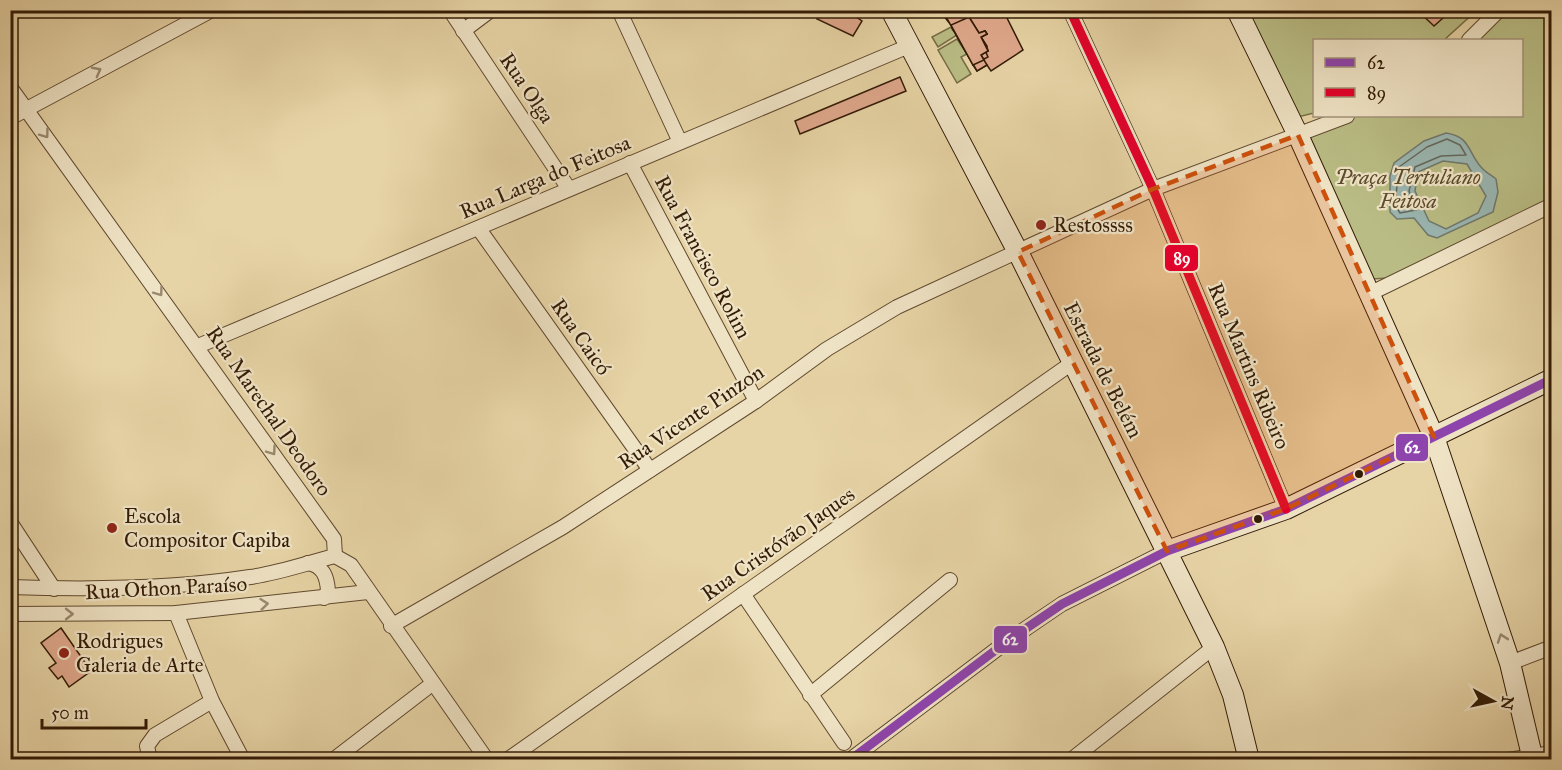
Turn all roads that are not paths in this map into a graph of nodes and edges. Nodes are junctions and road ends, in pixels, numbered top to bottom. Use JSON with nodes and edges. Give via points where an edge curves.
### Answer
{"nodes":[{"id":1,"x":212,"y":10,"type":"edge"},
{"id":2,"x":450,"y":10,"type":"edge"},
{"id":3,"x":491,"y":10,"type":"edge"},
{"id":4,"x":619,"y":10,"type":"edge"},
{"id":5,"x":891,"y":10,"type":"edge"},
{"id":6,"x":1070,"y":10,"type":"edge"},
{"id":7,"x":1237,"y":10,"type":"edge"},
{"id":8,"x":1499,"y":10,"type":"edge"},
{"id":9,"x":463,"y":31,"type":"junction"},
{"id":10,"x":1470,"y":39,"type":"edge"},
{"id":11,"x":909,"y":46,"type":"junction"},
{"id":12,"x":10,"y":87,"type":"edge"},
{"id":13,"x":27,"y":108,"type":"junction"},
{"id":14,"x":1344,"y":117,"type":"edge"},
{"id":15,"x":10,"y":118,"type":"edge"},
{"id":16,"x":1298,"y":135,"type":"junction"},
{"id":17,"x":680,"y":142,"type":"junction"},
{"id":18,"x":630,"y":163,"type":"junction"},
{"id":19,"x":569,"y":189,"type":"junction"},
{"id":20,"x":1153,"y":189,"type":"junction"},
{"id":21,"x":1551,"y":206,"type":"edge"},
{"id":22,"x":478,"y":229,"type":"junction"},
{"id":23,"x":1018,"y":252,"type":"junction"},
{"id":24,"x":1369,"y":294,"type":"junction"},
{"id":25,"x":198,"y":346,"type":"junction"},
{"id":26,"x":1072,"y":363,"type":"junction"},
{"id":27,"x":1551,"y":379,"type":"edge"},
{"id":28,"x":756,"y":401,"type":"junction"},
{"id":29,"x":1434,"y":437,"type":"junction"},
{"id":30,"x":650,"y":470,"type":"junction"},
{"id":31,"x":1286,"y":509,"type":"junction"},
{"id":32,"x":10,"y":522,"type":"edge"},
{"id":33,"x":1167,"y":551,"type":"junction"},
{"id":34,"x":335,"y":556,"type":"junction"},
{"id":35,"x":308,"y":563,"type":"junction"},
{"id":36,"x":950,"y":580,"type":"dead end"},
{"id":37,"x":10,"y":587,"type":"edge"},
{"id":38,"x":54,"y":589,"type":"junction"},
{"id":39,"x":368,"y":592,"type":"junction"},
{"id":40,"x":743,"y":594,"type":"junction"},
{"id":41,"x":324,"y":598,"type":"junction"},
{"id":42,"x":176,"y":613,"type":"junction"},
{"id":43,"x":10,"y":614,"type":"edge"},
{"id":44,"x":391,"y":626,"type":"junction"},
{"id":45,"x":1214,"y":646,"type":"junction"},
{"id":46,"x":1551,"y":647,"type":"edge"},
{"id":47,"x":1510,"y":663,"type":"junction"},
{"id":48,"x":432,"y":684,"type":"junction"},
{"id":49,"x":810,"y":695,"type":"junction"},
{"id":50,"x":212,"y":701,"type":"junction"},
{"id":51,"x":844,"y":743,"type":"dead end"},
{"id":52,"x":149,"y":753,"type":"edge"},
{"id":53,"x":1551,"y":753,"type":"edge"},
{"id":54,"x":1532,"y":758,"type":"edge"},
{"id":55,"x":243,"y":759,"type":"edge"},
{"id":56,"x":333,"y":759,"type":"edge"},
{"id":57,"x":487,"y":759,"type":"edge"},
{"id":58,"x":507,"y":759,"type":"edge"},
{"id":59,"x":850,"y":759,"type":"edge"},
{"id":60,"x":1071,"y":759,"type":"edge"},
{"id":61,"x":1248,"y":759,"type":"edge"},
{"id":62,"x":1508,"y":759,"type":"edge"}],
"edges":[{"from":13,"to":1,"type":"street","one_way":true},
{"from":2,"to":9,"type":"street","name":"Rua Olga"},
{"from":3,"to":9,"type":"street"},
{"from":4,"to":17,"type":"street"},
{"from":5,"to":11,"type":"street","name":"Estrada de Belém"},
{"from":6,"to":20,"type":"street","name":"Rua Martins Ribeiro"},
{"from":7,"to":16,"type":"street"},
{"from":8,"to":10,"type":"street"},
{"from":9,"to":19,"type":"street","name":"Rua Olga"},
{"from":11,"to":17,"type":"street","name":"Rua Larga do Feitosa"},
{"from":11,"to":23,"type":"street","name":"Estrada de Belém"},
{"from":12,"to":13,"type":"street","name":"Rua Marechal Deodoro"},
{"from":13,"to":15,"type":"street"},
{"from":13,"to":25,"type":"street","name":"Rua Marechal Deodoro","one_way":true},
{"from":14,"to":16,"type":"street","name":"Rua Vicente Pinzon"},
{"from":16,"to":20,"type":"street","name":"Rua Vicente Pinzon"},
{"from":16,"to":24,"type":"street"},
{"from":17,"to":18,"type":"street","name":"Rua Larga do Feitosa"},
{"from":18,"to":19,"type":"street","name":"Rua Larga do Feitosa"},
{"from":18,"to":28,"type":"street","name":"Rua Francisco Rolim"},
{"from":19,"to":22,"type":"street","name":"Rua Larga do Feitosa"},
{"from":20,"to":23,"type":"street","name":"Rua Vicente Pinzon"},
{"from":20,"to":31,"type":"street","name":"Rua Martins Ribeiro"},
{"from":21,"to":24,"type":"street"},
{"from":22,"to":25,"type":"street","name":"Rua Larga do Feitosa"},
{"from":22,"to":30,"type":"street","name":"Rua Caicó"},
{"from":23,"to":26,"type":"street","name":"Estrada de Belém"},
{"from":23,"to":28,"type":"street","name":"Rua Vicente Pinzon","via":[[897,307],[827,349]]},
{"from":24,"to":29,"type":"street"},
{"from":25,"to":34,"type":"street","name":"Rua Marechal Deodoro","one_way":true,"via":[[334,539]]},
{"from":26,"to":33,"type":"street","name":"Estrada de Belém"},
{"from":26,"to":40,"type":"street","name":"Rua Cristóvão Jaques"},
{"from":27,"to":29,"type":"street"},
{"from":28,"to":30,"type":"street","name":"Rua Vicente Pinzon"},
{"from":29,"to":31,"type":"street"},
{"from":47,"to":29,"type":"street","one_way":true},
{"from":30,"to":44,"type":"street","name":"Rua Vicente Pinzon","via":[[563,527]]},
{"from":31,"to":33,"type":"street"},
{"from":32,"to":38,"type":"street"},
{"from":33,"to":45,"type":"street","name":"Estrada de Belém"},
{"from":33,"to":59,"type":"street","via":[[1062,604]]},
{"from":34,"to":35,"type":"street","name":"Rua Othon Paraíso"},
{"from":34,"to":39,"type":"street","via":[[351,565]]},
{"from":35,"to":38,"type":"street","name":"Rua Othon Paraíso","via":[[252,577],[202,583]]},
{"from":35,"to":41,"type":"street","via":[[326,576],[328,591]]},
{"from":36,"to":49,"type":"street"},
{"from":37,"to":38,"type":"street","name":"Rua Othon Paraíso"},
{"from":39,"to":41,"type":"street","name":"Rua Othon Paraíso"},
{"from":39,"to":44,"type":"street"},
{"from":40,"to":49,"type":"street"},
{"from":40,"to":58,"type":"street","name":"Rua Cristóvão Jaques"},
{"from":42,"to":41,"type":"street","name":"Rua Othon Paraíso","one_way":true},
{"from":43,"to":42,"type":"street","name":"Rua Othon Paraíso","one_way":true},
{"from":42,"to":50,"type":"street"},
{"from":44,"to":48,"type":"street"},
{"from":45,"to":60,"type":"street"},
{"from":45,"to":61,"type":"street","name":"Estrada de Belém","via":[[1233,695]]},
{"from":46,"to":47,"type":"street"},
{"from":47,"to":54,"type":"street"},
{"from":48,"to":56,"type":"street"},
{"from":48,"to":57,"type":"street"},
{"from":49,"to":51,"type":"street"},
{"from":50,"to":52,"type":"street","via":[[155,735]]},
{"from":50,"to":55,"type":"street"},
{"from":53,"to":54,"type":"street"},
{"from":54,"to":62,"type":"street"}]}
